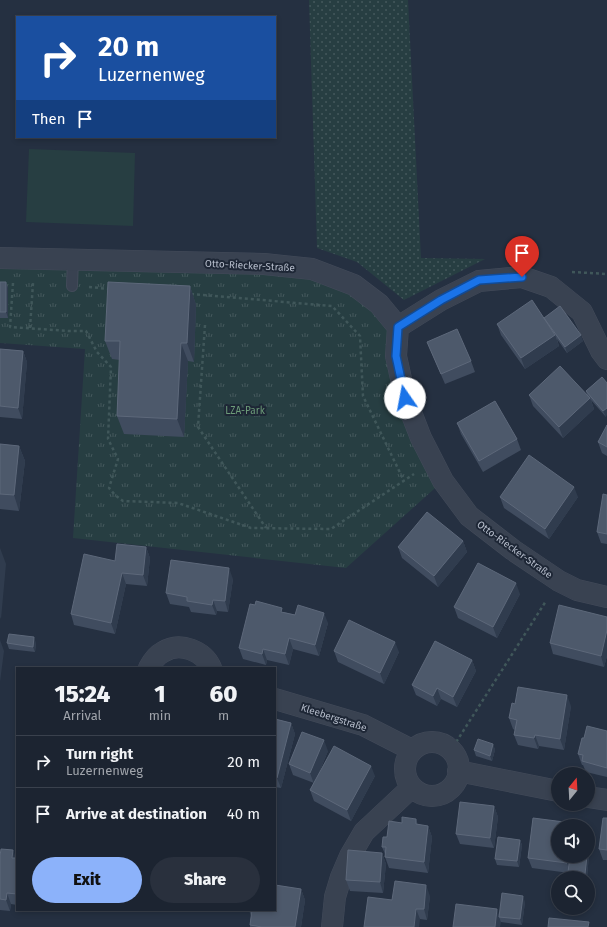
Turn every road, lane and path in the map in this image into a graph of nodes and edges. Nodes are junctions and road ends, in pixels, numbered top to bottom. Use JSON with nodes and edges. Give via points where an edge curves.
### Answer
{"nodes":[{"id":1,"x":0,"y":258,"type":"edge"},
{"id":2,"x":73,"y":259,"type":"junction"},
{"id":3,"x":13,"y":282,"type":"dead end"},
{"id":4,"x":26,"y":282,"type":"dead end"},
{"id":5,"x":72,"y":286,"type":"joint"},
{"id":6,"x":111,"y":289,"type":"edge"},
{"id":7,"x":190,"y":294,"type":"edge"},
{"id":8,"x":205,"y":324,"type":"dead end"},
{"id":9,"x":398,"y":327,"type":"junction"},
{"id":10,"x":30,"y":328,"type":"junction"},
{"id":11,"x":607,"y":358,"type":"edge"},
{"id":12,"x":433,"y":462,"type":"junction"},
{"id":13,"x":404,"y":481,"type":"junction"},
{"id":14,"x":266,"y":528,"type":"junction"},
{"id":15,"x":559,"y":581,"type":"junction"},
{"id":16,"x":607,"y":597,"type":"edge"},
{"id":17,"x":150,"y":667,"type":"edge"},
{"id":18,"x":210,"y":667,"type":"edge"},
{"id":19,"x":276,"y":699,"type":"edge"},
{"id":20,"x":412,"y":750,"type":"junction"},
{"id":21,"x":451,"y":750,"type":"junction"},
{"id":22,"x":458,"y":771,"type":"junction"},
{"id":23,"x":412,"y":788,"type":"junction"},
{"id":24,"x":551,"y":790,"type":"edge"},
{"id":25,"x":595,"y":798,"type":"edge"},
{"id":26,"x":607,"y":800,"type":"edge"},
{"id":27,"x":332,"y":927,"type":"edge"}],
"edges":[{"from":1,"to":2,"type":"street","name":"Otto-Riecker-Straße"},
{"from":2,"to":5,"type":"lane"},
{"from":2,"to":9,"type":"street","name":"Otto-Riecker-Straße","via":[[264,264],[312,269],[354,285],[379,304]]},
{"from":3,"to":10,"type":"path","via":[[10,327]]},
{"from":4,"to":10,"type":"path","via":[[33,283]]},
{"from":5,"to":6,"type":"path"},
{"from":7,"to":13,"type":"path","via":[[332,306],[360,336],[363,396]]},
{"from":8,"to":14,"type":"path","via":[[198,427]]},
{"from":9,"to":11,"type":"street","via":[[479,280],[522,277],[551,287],[582,312]]},
{"from":9,"to":12,"type":"street","name":"Otto-Riecker-Straße","via":[[396,356],[405,398]]},
{"from":10,"to":14,"type":"path","via":[[86,331],[97,352],[111,367],[108,439],[118,459],[109,488],[114,495],[123,502],[178,503],[251,528]]},
{"from":12,"to":13,"type":"path"},
{"from":12,"to":15,"type":"street","name":"Otto-Riecker-Straße","via":[[443,481],[469,516]]},
{"from":13,"to":14,"type":"path","via":[[331,529]]},
{"from":15,"to":16,"type":"street","name":"Otto-Riecker-Straße","via":[[577,590]]},
{"from":15,"to":21,"type":"path"},
{"from":17,"to":18,"type":"street","via":[[155,658],[164,651],[185,648],[204,657]]},
{"from":19,"to":20,"type":"street","name":"Kleebergstraße","via":[[363,724]]},
{"from":20,"to":21,"type":"street","via":[[427,742],[436,742]]},
{"from":20,"to":23,"type":"street","via":[[405,765],[405,773]]},
{"from":21,"to":22,"type":"street","via":[[458,763]]},
{"from":22,"to":23,"type":"street","via":[[452,787],[437,795],[428,795]]},
{"from":22,"to":24,"type":"street"},
{"from":23,"to":27,"type":"street","via":[[364,832],[350,856],[335,897]]},
{"from":25,"to":26,"type":"street"}]}
